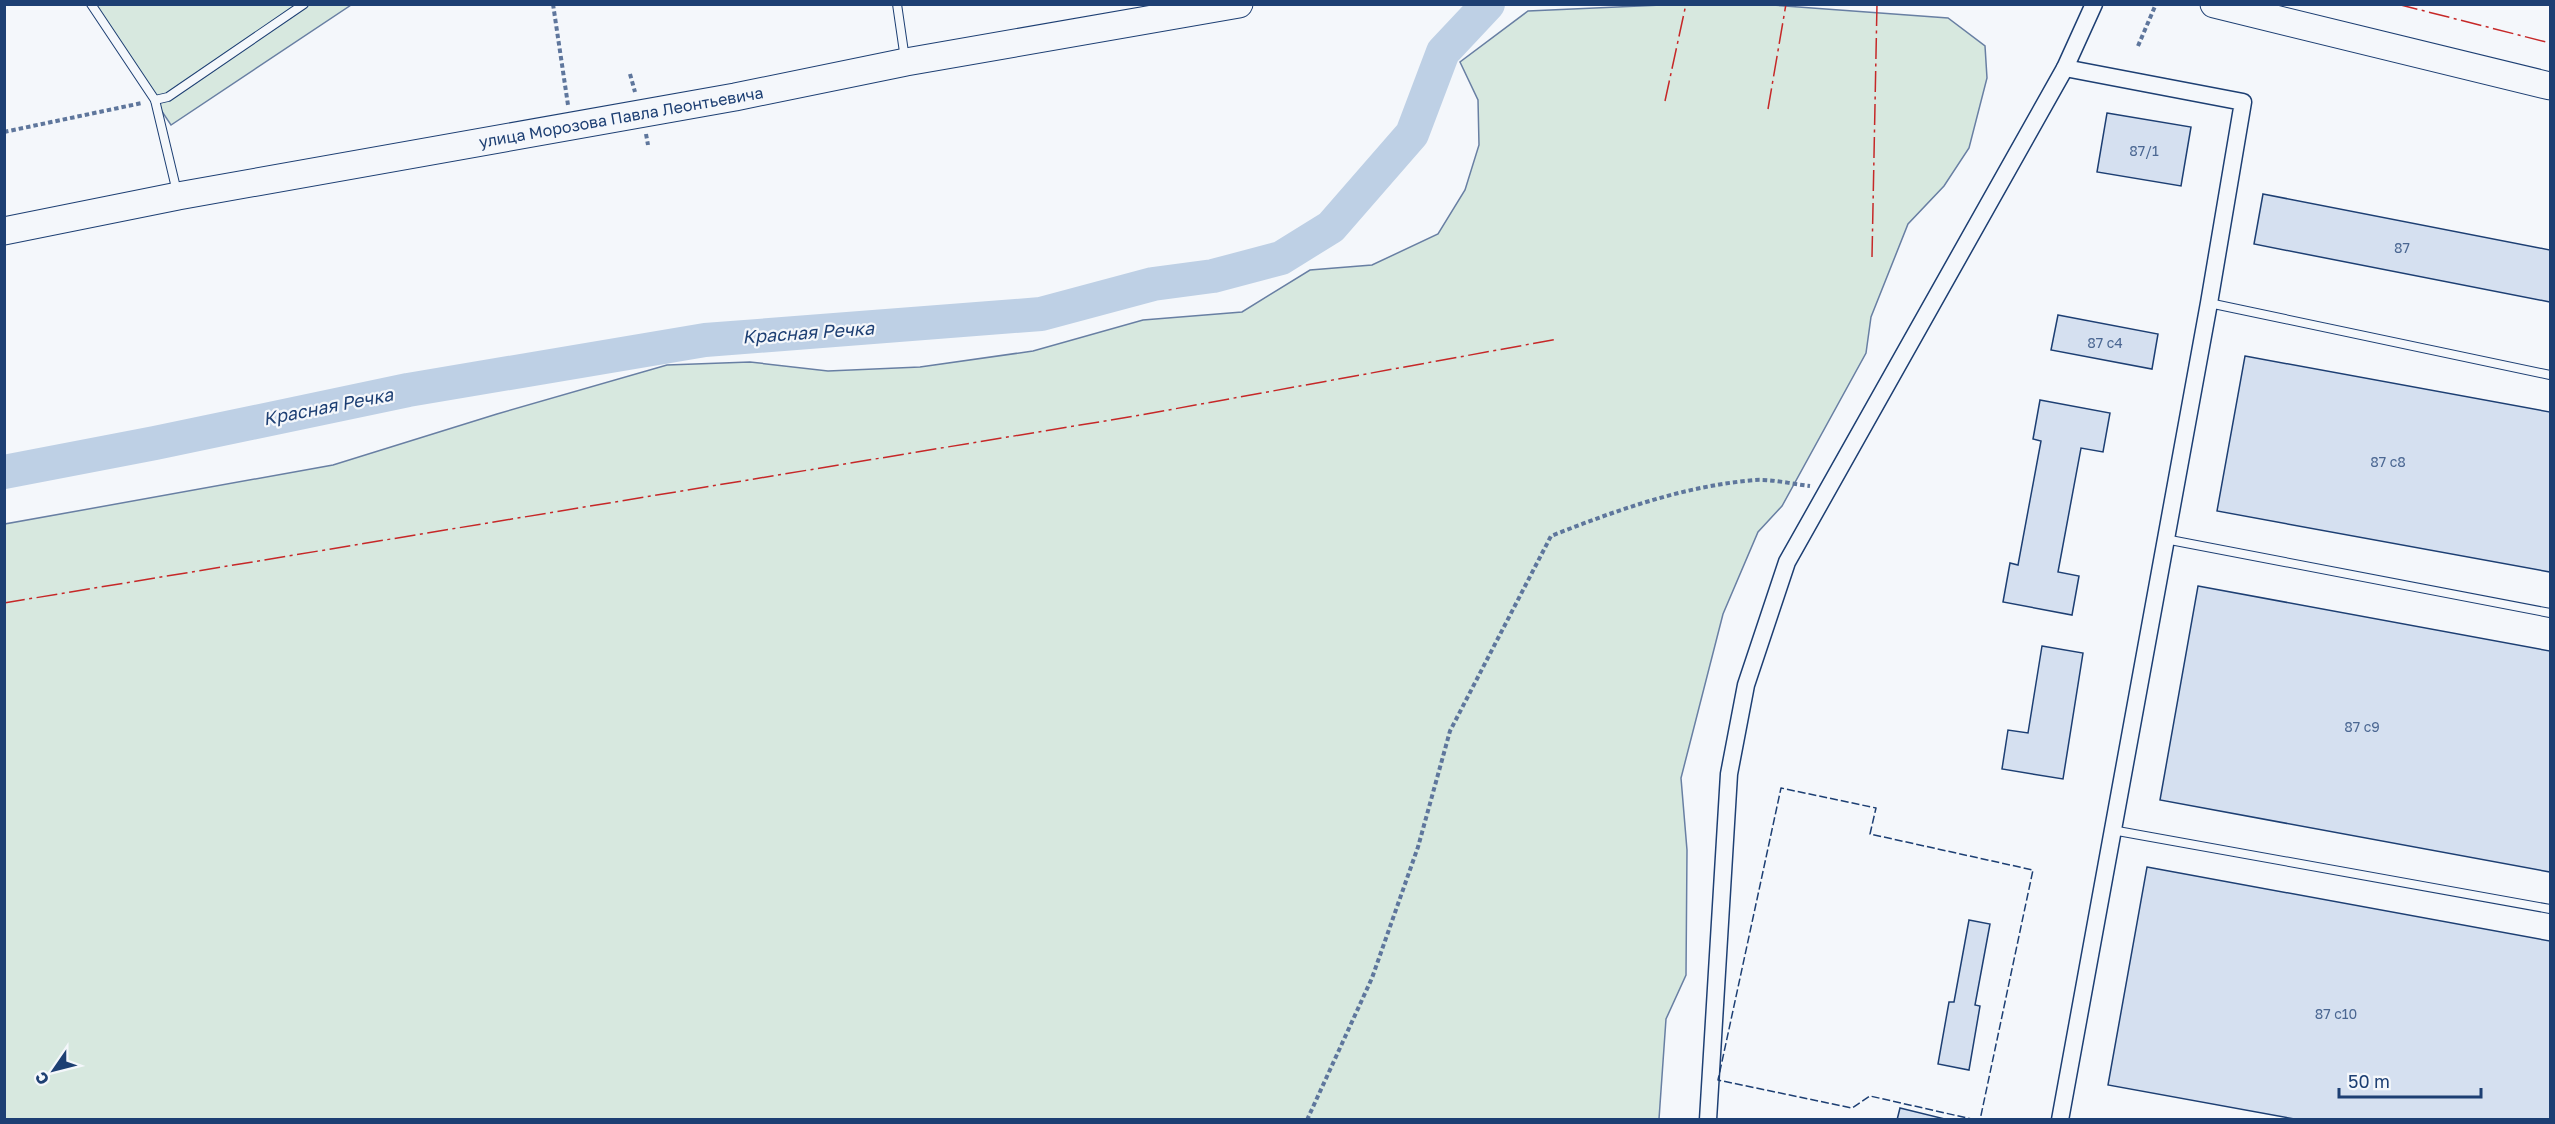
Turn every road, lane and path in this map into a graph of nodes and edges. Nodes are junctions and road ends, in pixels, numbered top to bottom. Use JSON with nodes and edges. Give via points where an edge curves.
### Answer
{"nodes":[{"id":1,"x":91,"y":4,"type":"edge"},
{"id":2,"x":304,"y":4,"type":"edge"},
{"id":3,"x":553,"y":4,"type":"edge"},
{"id":4,"x":897,"y":4,"type":"edge"},
{"id":5,"x":2094,"y":4,"type":"edge"},
{"id":6,"x":2156,"y":4,"type":"edge"},
{"id":7,"x":2214,"y":4,"type":"edge"},
{"id":8,"x":1222,"y":6,"type":"edge"},
{"id":9,"x":2138,"y":46,"type":"dead end"},
{"id":10,"x":906,"y":62,"type":"junction"},
{"id":11,"x":2065,"y":68,"type":"junction"},
{"id":12,"x":2550,"y":86,"type":"edge"},
{"id":13,"x":155,"y":100,"type":"junction"},
{"id":14,"x":572,"y":126,"type":"junction"},
{"id":15,"x":4,"y":132,"type":"edge"},
{"id":16,"x":178,"y":196,"type":"junction"},
{"id":17,"x":4,"y":231,"type":"edge"},
{"id":18,"x":2209,"y":303,"type":"junction"},
{"id":19,"x":2550,"y":375,"type":"edge"},
{"id":20,"x":1828,"y":488,"type":"junction"},
{"id":21,"x":2164,"y":539,"type":"junction"},
{"id":22,"x":2550,"y":613,"type":"edge"},
{"id":23,"x":2112,"y":830,"type":"junction"},
{"id":24,"x":2550,"y":909,"type":"edge"},
{"id":25,"x":1306,"y":1119,"type":"edge"},
{"id":26,"x":1708,"y":1119,"type":"edge"},
{"id":27,"x":2060,"y":1119,"type":"edge"}],
"edges":[{"from":1,"to":13,"type":"lane"},
{"from":2,"to":13,"type":"lane","via":[[168,97]]},
{"from":3,"to":14,"type":"path"},
{"from":4,"to":10,"type":"lane"},
{"from":5,"to":11,"type":"street"},
{"from":6,"to":9,"type":"path"},
{"from":7,"to":12,"type":"main road"},
{"from":8,"to":10,"type":"main road","name":"улица Морозова Павла Леонтьевича"},
{"from":10,"to":14,"type":"main road","name":"улица Морозова Павла Леонтьевича"},
{"from":11,"to":18,"type":"street","via":[[2243,102]]},
{"from":11,"to":20,"type":"street"},
{"from":13,"to":15,"type":"path"},
{"from":13,"to":16,"type":"lane"},
{"from":14,"to":16,"type":"main road","name":"улица Морозова Павла Леонтьевича"},
{"from":16,"to":17,"type":"main road","name":"улица Морозова Павла Леонтьевича"},
{"from":18,"to":19,"type":"lane"},
{"from":18,"to":21,"type":"street"},
{"from":20,"to":25,"type":"path","via":[[1757,480],[1677,492],[1551,536],[1450,731],[1418,847],[1372,978]]},
{"from":20,"to":26,"type":"street","via":[[1787,562],[1746,684],[1729,774]]},
{"from":21,"to":22,"type":"lane"},
{"from":21,"to":23,"type":"street"},
{"from":23,"to":24,"type":"lane"},
{"from":23,"to":27,"type":"street"}]}
